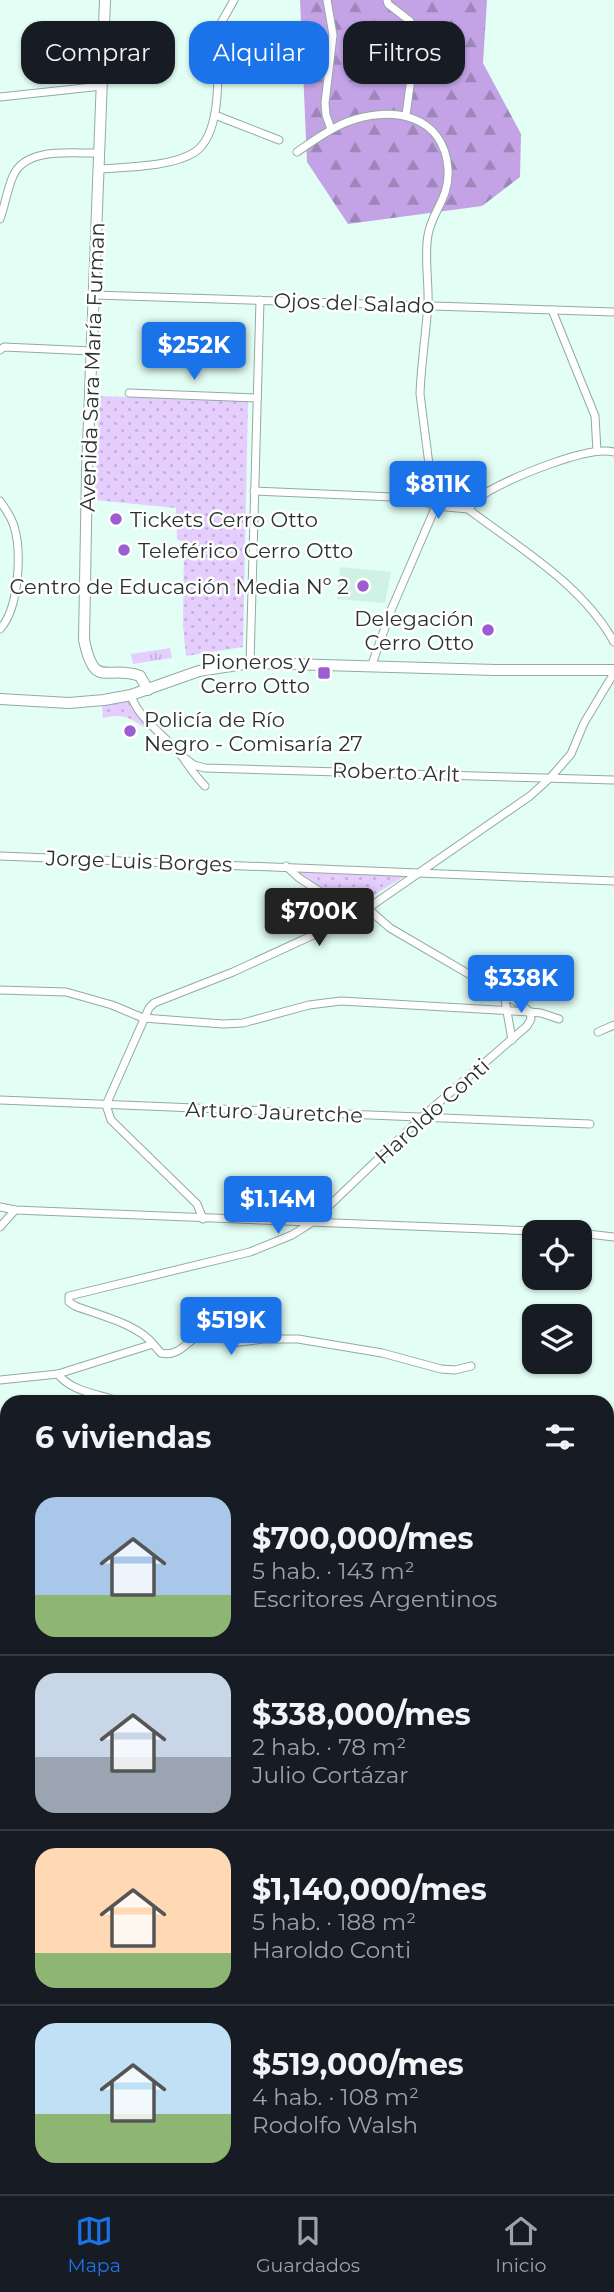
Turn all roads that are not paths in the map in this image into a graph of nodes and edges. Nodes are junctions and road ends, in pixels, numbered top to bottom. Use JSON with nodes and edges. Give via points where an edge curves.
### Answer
{"nodes":[{"id":1,"x":105,"y":0,"type":"edge"},
{"id":2,"x":234,"y":0,"type":"edge"},
{"id":3,"x":327,"y":0,"type":"edge"},
{"id":4,"x":387,"y":0,"type":"edge"},
{"id":5,"x":102,"y":86,"type":"junction"},
{"id":6,"x":0,"y":97,"type":"edge"},
{"id":7,"x":215,"y":115,"type":"junction"},
{"id":8,"x":406,"y":115,"type":"junction"},
{"id":9,"x":331,"y":129,"type":"junction"},
{"id":10,"x":279,"y":140,"type":"dead end"},
{"id":11,"x":297,"y":152,"type":"dead end"},
{"id":12,"x":99,"y":153,"type":"junction"},
{"id":13,"x":99,"y":169,"type":"junction"},
{"id":14,"x":0,"y":219,"type":"edge"},
{"id":15,"x":95,"y":295,"type":"junction"},
{"id":16,"x":260,"y":300,"type":"junction"},
{"id":17,"x":428,"y":305,"type":"junction"},
{"id":18,"x":552,"y":310,"type":"junction"},
{"id":19,"x":614,"y":312,"type":"edge"},
{"id":20,"x":1,"y":347,"type":"edge"},
{"id":21,"x":92,"y":351,"type":"junction"},
{"id":22,"x":129,"y":393,"type":"dead end"},
{"id":23,"x":257,"y":398,"type":"junction"},
{"id":24,"x":597,"y":451,"type":"junction"},
{"id":25,"x":614,"y":452,"type":"edge"},
{"id":26,"x":254,"y":491,"type":"junction"},
{"id":27,"x":0,"y":501,"type":"edge"},
{"id":28,"x":436,"y":506,"type":"junction"},
{"id":29,"x":468,"y":509,"type":"junction"},
{"id":30,"x":0,"y":629,"type":"edge"},
{"id":31,"x":614,"y":642,"type":"edge"},
{"id":32,"x":250,"y":663,"type":"junction"},
{"id":33,"x":371,"y":667,"type":"junction"},
{"id":34,"x":614,"y":671,"type":"edge"},
{"id":35,"x":148,"y":690,"type":"junction"},
{"id":36,"x":131,"y":695,"type":"junction"},
{"id":37,"x":0,"y":699,"type":"edge"},
{"id":38,"x":182,"y":756,"type":"junction"},
{"id":39,"x":551,"y":777,"type":"junction"},
{"id":40,"x":614,"y":780,"type":"edge"},
{"id":41,"x":205,"y":786,"type":"dead end"},
{"id":42,"x":0,"y":856,"type":"edge"},
{"id":43,"x":286,"y":866,"type":"junction"},
{"id":44,"x":422,"y":873,"type":"junction"},
{"id":45,"x":614,"y":881,"type":"edge"},
{"id":46,"x":367,"y":908,"type":"junction"},
{"id":47,"x":356,"y":915,"type":"junction"},
{"id":48,"x":0,"y":990,"type":"edge"},
{"id":49,"x":504,"y":994,"type":"junction"},
{"id":50,"x":507,"y":1012,"type":"junction"},
{"id":51,"x":530,"y":1012,"type":"junction"},
{"id":52,"x":143,"y":1018,"type":"junction"},
{"id":53,"x":559,"y":1019,"type":"dead end"},
{"id":54,"x":614,"y":1025,"type":"edge"},
{"id":55,"x":598,"y":1032,"type":"dead end"},
{"id":56,"x":512,"y":1040,"type":"junction"},
{"id":57,"x":0,"y":1100,"type":"edge"},
{"id":58,"x":106,"y":1105,"type":"junction"},
{"id":59,"x":421,"y":1118,"type":"junction"},
{"id":60,"x":590,"y":1124,"type":"dead end"},
{"id":61,"x":0,"y":1207,"type":"edge"},
{"id":62,"x":15,"y":1210,"type":"junction"},
{"id":63,"x":203,"y":1219,"type":"junction"},
{"id":64,"x":311,"y":1223,"type":"junction"},
{"id":65,"x":0,"y":1227,"type":"edge"},
{"id":66,"x":522,"y":1231,"type":"edge"},
{"id":67,"x":592,"y":1234,"type":"edge"},
{"id":68,"x":614,"y":1237,"type":"edge"},
{"id":69,"x":153,"y":1344,"type":"junction"},
{"id":70,"x":471,"y":1366,"type":"dead end"},
{"id":71,"x":58,"y":1374,"type":"junction"},
{"id":72,"x":0,"y":1380,"type":"edge"},
{"id":73,"x":99,"y":1395,"type":"edge"}],
"edges":[{"from":1,"to":5,"type":"main road","name":"Avenida Sara María Furman"},
{"from":2,"to":7,"type":"street","via":[[218,33]]},
{"from":3,"to":9,"type":"street","via":[[332,35],[325,103]]},
{"from":4,"to":8,"type":"street","via":[[410,21],[416,41]]},
{"from":5,"to":6,"type":"street"},
{"from":5,"to":12,"type":"main road","name":"Avenida Sara María Furman"},
{"from":7,"to":10,"type":"street"},
{"from":7,"to":13,"type":"street","via":[[196,151],[149,164]]},
{"from":8,"to":9,"type":"street","via":[[364,117]]},
{"from":8,"to":17,"type":"street","via":[[431,130],[440,142],[448,170],[443,202],[428,233]]},
{"from":9,"to":11,"type":"street"},
{"from":12,"to":13,"type":"main road","name":"Avenida Sara María Furman"},
{"from":12,"to":14,"type":"street","via":[[30,158],[12,177]]},
{"from":13,"to":15,"type":"main road","name":"Avenida Sara María Furman"},
{"from":15,"to":16,"type":"street","name":"Ojos del Salado"},
{"from":15,"to":21,"type":"main road","name":"Avenida Sara María Furman"},
{"from":16,"to":17,"type":"street","name":"Ojos del Salado"},
{"from":16,"to":23,"type":"street"},
{"from":17,"to":18,"type":"street","name":"Ojos del Salado"},
{"from":17,"to":28,"type":"street","via":[[420,394]]},
{"from":18,"to":19,"type":"street","name":"Ojos del Salado"},
{"from":18,"to":24,"type":"street","via":[[595,416]]},
{"from":20,"to":21,"type":"street"},
{"from":21,"to":35,"type":"main road","name":"Avenida Sara María Furman","via":[[84,640],[91,665],[108,674],[140,676]]},
{"from":22,"to":23,"type":"street"},
{"from":23,"to":26,"type":"street"},
{"from":24,"to":25,"type":"street"},
{"from":24,"to":29,"type":"street","via":[[578,454],[491,490]]},
{"from":26,"to":28,"type":"street","via":[[416,498]]},
{"from":26,"to":32,"type":"street"},
{"from":27,"to":30,"type":"street","via":[[13,525],[18,566],[12,606]]},
{"from":28,"to":29,"type":"street"},
{"from":28,"to":33,"type":"street"},
{"from":29,"to":31,"type":"street","via":[[567,586],[593,611]]},
{"from":32,"to":33,"type":"main road"},
{"from":32,"to":35,"type":"main road","via":[[199,671]]},
{"from":33,"to":34,"type":"main road"},
{"from":34,"to":39,"type":"street","via":[[570,754]]},
{"from":35,"to":36,"type":"main road"},
{"from":36,"to":37,"type":"main road","via":[[69,703]]},
{"from":36,"to":38,"type":"street","via":[[135,707]]},
{"from":38,"to":39,"type":"street","name":"Roberto Arlt","via":[[205,768]]},
{"from":38,"to":41,"type":"street"},
{"from":39,"to":40,"type":"street","name":"Roberto Arlt"},
{"from":39,"to":44,"type":"street"},
{"from":42,"to":43,"type":"street","name":"Jorge Luis Borges"},
{"from":43,"to":44,"type":"street","name":"Jorge Luis Borges"},
{"from":43,"to":47,"type":"street"},
{"from":44,"to":45,"type":"street","name":"Jorge Luis Borges"},
{"from":44,"to":46,"type":"street"},
{"from":46,"to":47,"type":"street"},
{"from":46,"to":49,"type":"street","via":[[390,929]]},
{"from":47,"to":52,"type":"street","via":[[154,1003]]},
{"from":48,"to":52,"type":"street","via":[[66,992]]},
{"from":49,"to":50,"type":"street"},
{"from":49,"to":51,"type":"street"},
{"from":50,"to":51,"type":"street"},
{"from":50,"to":52,"type":"street","via":[[341,1001],[243,1023]]},
{"from":50,"to":56,"type":"street"},
{"from":51,"to":53,"type":"street"},
{"from":51,"to":56,"type":"street","name":"Haroldo Conti","via":[[527,1026]]},
{"from":52,"to":58,"type":"street"},
{"from":54,"to":55,"type":"street"},
{"from":56,"to":59,"type":"street","name":"Haroldo Conti"},
{"from":57,"to":58,"type":"street","name":"Arturo Jauretche"},
{"from":58,"to":59,"type":"street","name":"Arturo Jauretche"},
{"from":58,"to":63,"type":"street","via":[[111,1120],[197,1203]]},
{"from":59,"to":60,"type":"street","name":"Arturo Jauretche"},
{"from":59,"to":64,"type":"street","name":"Haroldo Conti"},
{"from":61,"to":62,"type":"street"},
{"from":62,"to":63,"type":"street"},
{"from":62,"to":65,"type":"street"},
{"from":63,"to":64,"type":"street"},
{"from":64,"to":66,"type":"street"},
{"from":64,"to":69,"type":"street","name":"Haroldo Conti","via":[[250,1252],[69,1296],[75,1306],[124,1325]]},
{"from":67,"to":68,"type":"street"},
{"from":69,"to":70,"type":"street","via":[[161,1353],[174,1354],[209,1331],[233,1343],[298,1339],[382,1353],[440,1369]]},
{"from":69,"to":71,"type":"street"},
{"from":71,"to":72,"type":"street"},
{"from":71,"to":73,"type":"street","via":[[75,1387]]}]}
